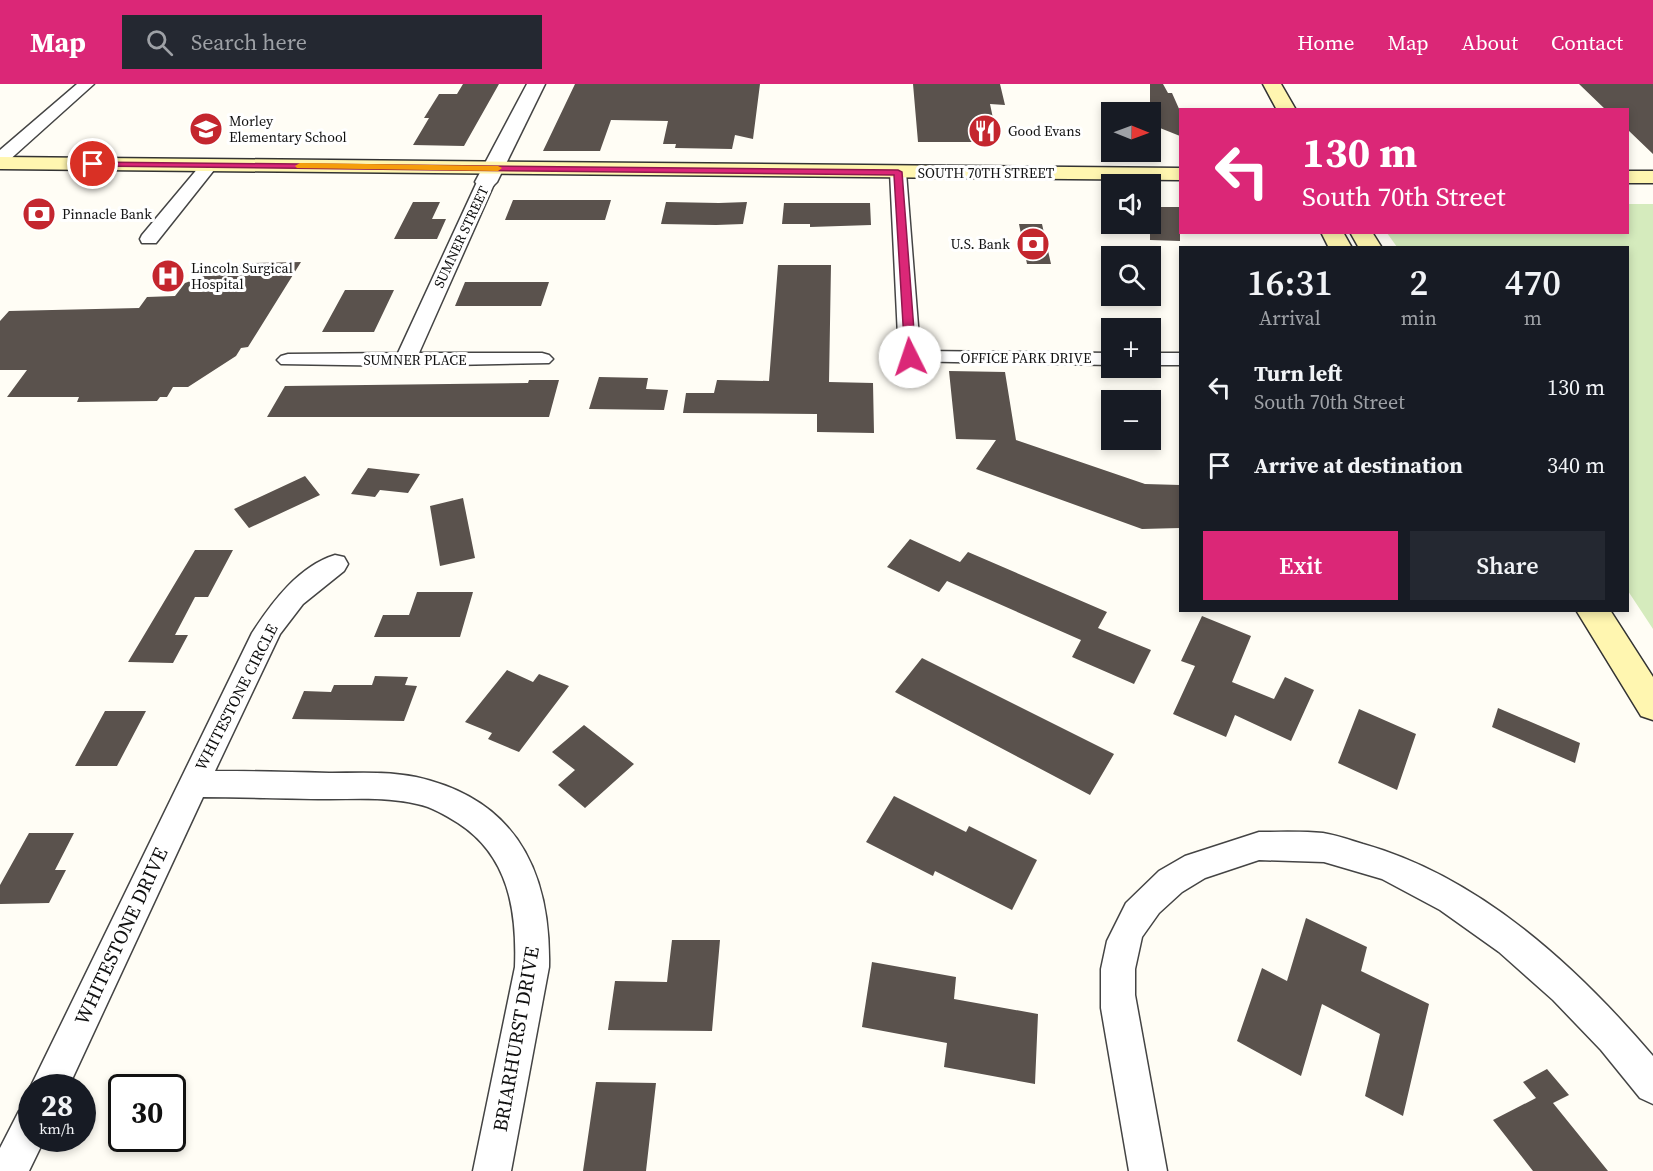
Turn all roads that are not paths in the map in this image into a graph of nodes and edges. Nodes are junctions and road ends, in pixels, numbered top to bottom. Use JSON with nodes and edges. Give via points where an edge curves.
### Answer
{"nodes":[{"id":1,"x":86,"y":84,"type":"edge"},
{"id":2,"x":536,"y":84,"type":"edge"},
{"id":3,"x":1272,"y":84,"type":"edge"},
{"id":4,"x":1286,"y":108,"type":"edge"},
{"id":5,"x":0,"y":161,"type":"edge"},
{"id":6,"x":204,"y":172,"type":"junction"},
{"id":7,"x":1179,"y":174,"type":"edge"},
{"id":8,"x":489,"y":175,"type":"junction"},
{"id":9,"x":0,"y":176,"type":"edge"},
{"id":10,"x":1629,"y":177,"type":"edge"},
{"id":11,"x":1653,"y":177,"type":"edge"},
{"id":12,"x":899,"y":179,"type":"junction"},
{"id":13,"x":1101,"y":188,"type":"edge"},
{"id":14,"x":1161,"y":189,"type":"edge"},
{"id":15,"x":1179,"y":189,"type":"edge"},
{"id":16,"x":1629,"y":192,"type":"edge"},
{"id":17,"x":1653,"y":192,"type":"edge"},
{"id":18,"x":149,"y":239,"type":"dead end"},
{"id":19,"x":1101,"y":358,"type":"edge"},
{"id":20,"x":542,"y":359,"type":"dead end"},
{"id":21,"x":1161,"y":359,"type":"edge"},
{"id":22,"x":1179,"y":359,"type":"edge"},
{"id":23,"x":288,"y":360,"type":"dead end"},
{"id":24,"x":405,"y":360,"type":"junction"},
{"id":25,"x":334,"y":564,"type":"dead end"},
{"id":26,"x":1593,"y":612,"type":"edge"},
{"id":27,"x":1653,"y":706,"type":"edge"},
{"id":28,"x":193,"y":784,"type":"junction"},
{"id":29,"x":56,"y":1074,"type":"edge"},
{"id":30,"x":1653,"y":1085,"type":"edge"},
{"id":31,"x":18,"y":1152,"type":"edge"},
{"id":32,"x":9,"y":1171,"type":"edge"},
{"id":33,"x":492,"y":1171,"type":"edge"},
{"id":34,"x":1148,"y":1171,"type":"edge"}],
"edges":[{"from":1,"to":5,"type":"street"},
{"from":2,"to":8,"type":"street","name":"SUMNER STREET"},
{"from":3,"to":4,"type":"main road"},
{"from":5,"to":6,"type":"main road","name":"SOUTH 70TH STREET"},
{"from":6,"to":8,"type":"main road","name":"SOUTH 70TH STREET"},
{"from":6,"to":9,"type":"main road","name":"SOUTH 70TH STREET"},
{"from":6,"to":18,"type":"street"},
{"from":7,"to":12,"type":"main road","name":"SOUTH 70TH STREET"},
{"from":8,"to":12,"type":"main road","name":"SOUTH 70TH STREET"},
{"from":8,"to":24,"type":"street","name":"SUMNER STREET"},
{"from":10,"to":11,"type":"main road"},
{"from":12,"to":13,"type":"main road","name":"SOUTH 70TH STREET"},
{"from":12,"to":19,"type":"street","name":"OFFICE PARK DRIVE","via":[[910,357]]},
{"from":14,"to":15,"type":"main road"},
{"from":16,"to":17,"type":"main road"},
{"from":20,"to":24,"type":"street","name":"SUMNER PLACE"},
{"from":21,"to":22,"type":"street"},
{"from":23,"to":24,"type":"street","name":"SUMNER PLACE"},
{"from":25,"to":28,"type":"street","name":"WHITESTONE CIRCLE","via":[[288,601],[267,632]]},
{"from":26,"to":27,"type":"main road"},
{"from":28,"to":29,"type":"street","name":"WHITESTONE DRIVE"},
{"from":28,"to":33,"type":"street","name":"BRIARHURST DRIVE","via":[[392,787],[425,793],[482,822],[503,844],[520,871],[531,903],[535,938]]},
{"from":30,"to":34,"type":"street","via":[[1573,994],[1517,944],[1453,898],[1409,874],[1369,859],[1309,846],[1249,848],[1208,860],[1178,875],[1153,896],[1131,923],[1120,954],[1116,990]]},
{"from":31,"to":32,"type":"street"}]}
